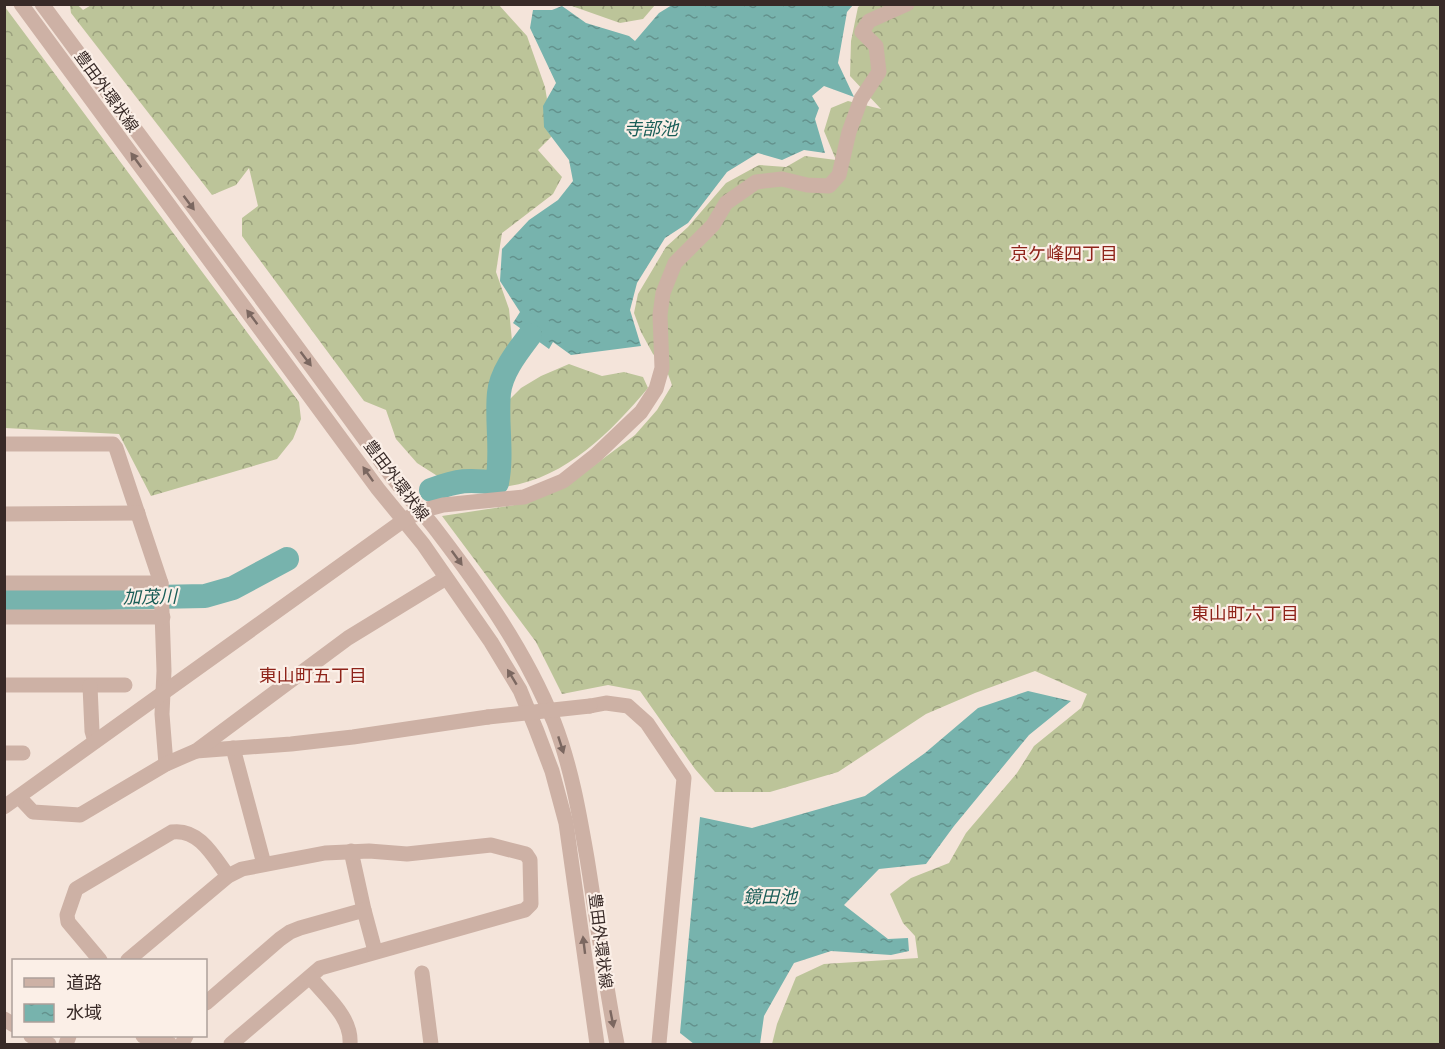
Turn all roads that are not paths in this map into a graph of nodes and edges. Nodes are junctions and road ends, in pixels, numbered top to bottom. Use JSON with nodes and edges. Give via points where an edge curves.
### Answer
{"nodes":[{"id":1,"x":21,"y":4,"type":"edge"},
{"id":2,"x":42,"y":4,"type":"edge"},
{"id":3,"x":907,"y":4,"type":"edge"},
{"id":4,"x":4,"y":444,"type":"edge"},
{"id":5,"x":421,"y":511,"type":"junction"},
{"id":6,"x":138,"y":513,"type":"junction"},
{"id":7,"x":4,"y":514,"type":"edge"},
{"id":8,"x":404,"y":520,"type":"junction"},
{"id":9,"x":446,"y":578,"type":"junction"},
{"id":10,"x":4,"y":583,"type":"edge"},
{"id":11,"x":161,"y":584,"type":"junction"},
{"id":12,"x":4,"y":617,"type":"edge"},
{"id":13,"x":163,"y":617,"type":"junction"},
{"id":14,"x":4,"y":685,"type":"edge"},
{"id":15,"x":125,"y":685,"type":"dead end"},
{"id":16,"x":90,"y":686,"type":"junction"},
{"id":17,"x":163,"y":693,"type":"junction"},
{"id":18,"x":94,"y":741,"type":"junction"},
{"id":19,"x":233,"y":748,"type":"junction"},
{"id":20,"x":196,"y":751,"type":"junction"},
{"id":21,"x":4,"y":753,"type":"edge"},
{"id":22,"x":23,"y":753,"type":"dead end"},
{"id":23,"x":166,"y":764,"type":"junction"},
{"id":24,"x":19,"y":797,"type":"junction"},
{"id":25,"x":4,"y":807,"type":"edge"},
{"id":26,"x":351,"y":851,"type":"junction"},
{"id":27,"x":264,"y":864,"type":"junction"},
{"id":28,"x":228,"y":876,"type":"junction"},
{"id":29,"x":364,"y":910,"type":"junction"},
{"id":30,"x":375,"y":951,"type":"junction"},
{"id":31,"x":99,"y":959,"type":"edge"},
{"id":32,"x":129,"y":959,"type":"edge"},
{"id":33,"x":423,"y":973,"type":"dead end"},
{"id":34,"x":310,"y":977,"type":"junction"},
{"id":35,"x":207,"y":1002,"type":"edge"},
{"id":36,"x":35,"y":1037,"type":"edge"},
{"id":37,"x":149,"y":1037,"type":"edge"},
{"id":38,"x":659,"y":1043,"type":"edge"},
{"id":39,"x":49,"y":1044,"type":"edge"},
{"id":40,"x":170,"y":1044,"type":"edge"},
{"id":41,"x":231,"y":1044,"type":"edge"},
{"id":42,"x":350,"y":1044,"type":"edge"},
{"id":43,"x":431,"y":1044,"type":"edge"},
{"id":44,"x":597,"y":1044,"type":"edge"},
{"id":45,"x":617,"y":1044,"type":"edge"}],
"edges":[{"from":8,"to":1,"type":"street","name":"豊田外環状線","one_way":true},
{"from":2,"to":5,"type":"street","name":"豊田外環状線","one_way":true},
{"from":3,"to":5,"type":"street","via":[[869,21],[862,32],[876,46],[879,72],[861,99],[839,175],[829,186],[782,179],[756,182],[726,203],[713,225],[675,262],[663,293],[662,368],[656,389],[641,412],[563,481],[524,497]]},
{"from":4,"to":6,"type":"street","via":[[113,444]]},
{"from":5,"to":8,"type":"street"},
{"from":5,"to":45,"type":"street","name":"豊田外環状線","one_way":true,"via":[[499,617],[536,681],[555,724],[570,769],[581,824]]},
{"from":6,"to":7,"type":"street"},
{"from":6,"to":11,"type":"street"},
{"from":8,"to":9,"type":"street","name":"豊田外環状線"},
{"from":8,"to":17,"type":"street"},
{"from":9,"to":20,"type":"street","via":[[348,638]]},
{"from":44,"to":9,"type":"street","name":"豊田外環状線","one_way":true,"via":[[566,823],[552,771],[520,690]]},
{"from":10,"to":11,"type":"street"},
{"from":11,"to":13,"type":"street"},
{"from":12,"to":13,"type":"street"},
{"from":13,"to":17,"type":"street"},
{"from":14,"to":16,"type":"street"},
{"from":15,"to":16,"type":"street"},
{"from":16,"to":18,"type":"street"},
{"from":17,"to":18,"type":"street"},
{"from":17,"to":23,"type":"street"},
{"from":18,"to":24,"type":"street"},
{"from":19,"to":20,"type":"street"},
{"from":19,"to":27,"type":"street"},
{"from":19,"to":38,"type":"street","bridge":true,"via":[[353,737],[606,704],[628,706],[647,723],[684,778]]},
{"from":20,"to":23,"type":"street"},
{"from":21,"to":22,"type":"street"},
{"from":23,"to":24,"type":"street","via":[[80,815],[33,812]]},
{"from":24,"to":25,"type":"street"},
{"from":26,"to":27,"type":"street"},
{"from":26,"to":29,"type":"street"},
{"from":26,"to":30,"type":"street","via":[[407,854],[490,845],[526,854],[530,860],[531,904],[525,910]]},
{"from":27,"to":28,"type":"street"},
{"from":28,"to":31,"type":"street","via":[[197,837],[178,831],[76,888],[68,922]]},
{"from":28,"to":32,"type":"street"},
{"from":29,"to":30,"type":"street"},
{"from":29,"to":35,"type":"street","via":[[290,932]]},
{"from":30,"to":34,"type":"street","via":[[331,963]]},
{"from":33,"to":43,"type":"street"},
{"from":34,"to":41,"type":"street"},
{"from":34,"to":42,"type":"street","via":[[345,1019]]},
{"from":36,"to":39,"type":"street"},
{"from":37,"to":40,"type":"street"}]}
